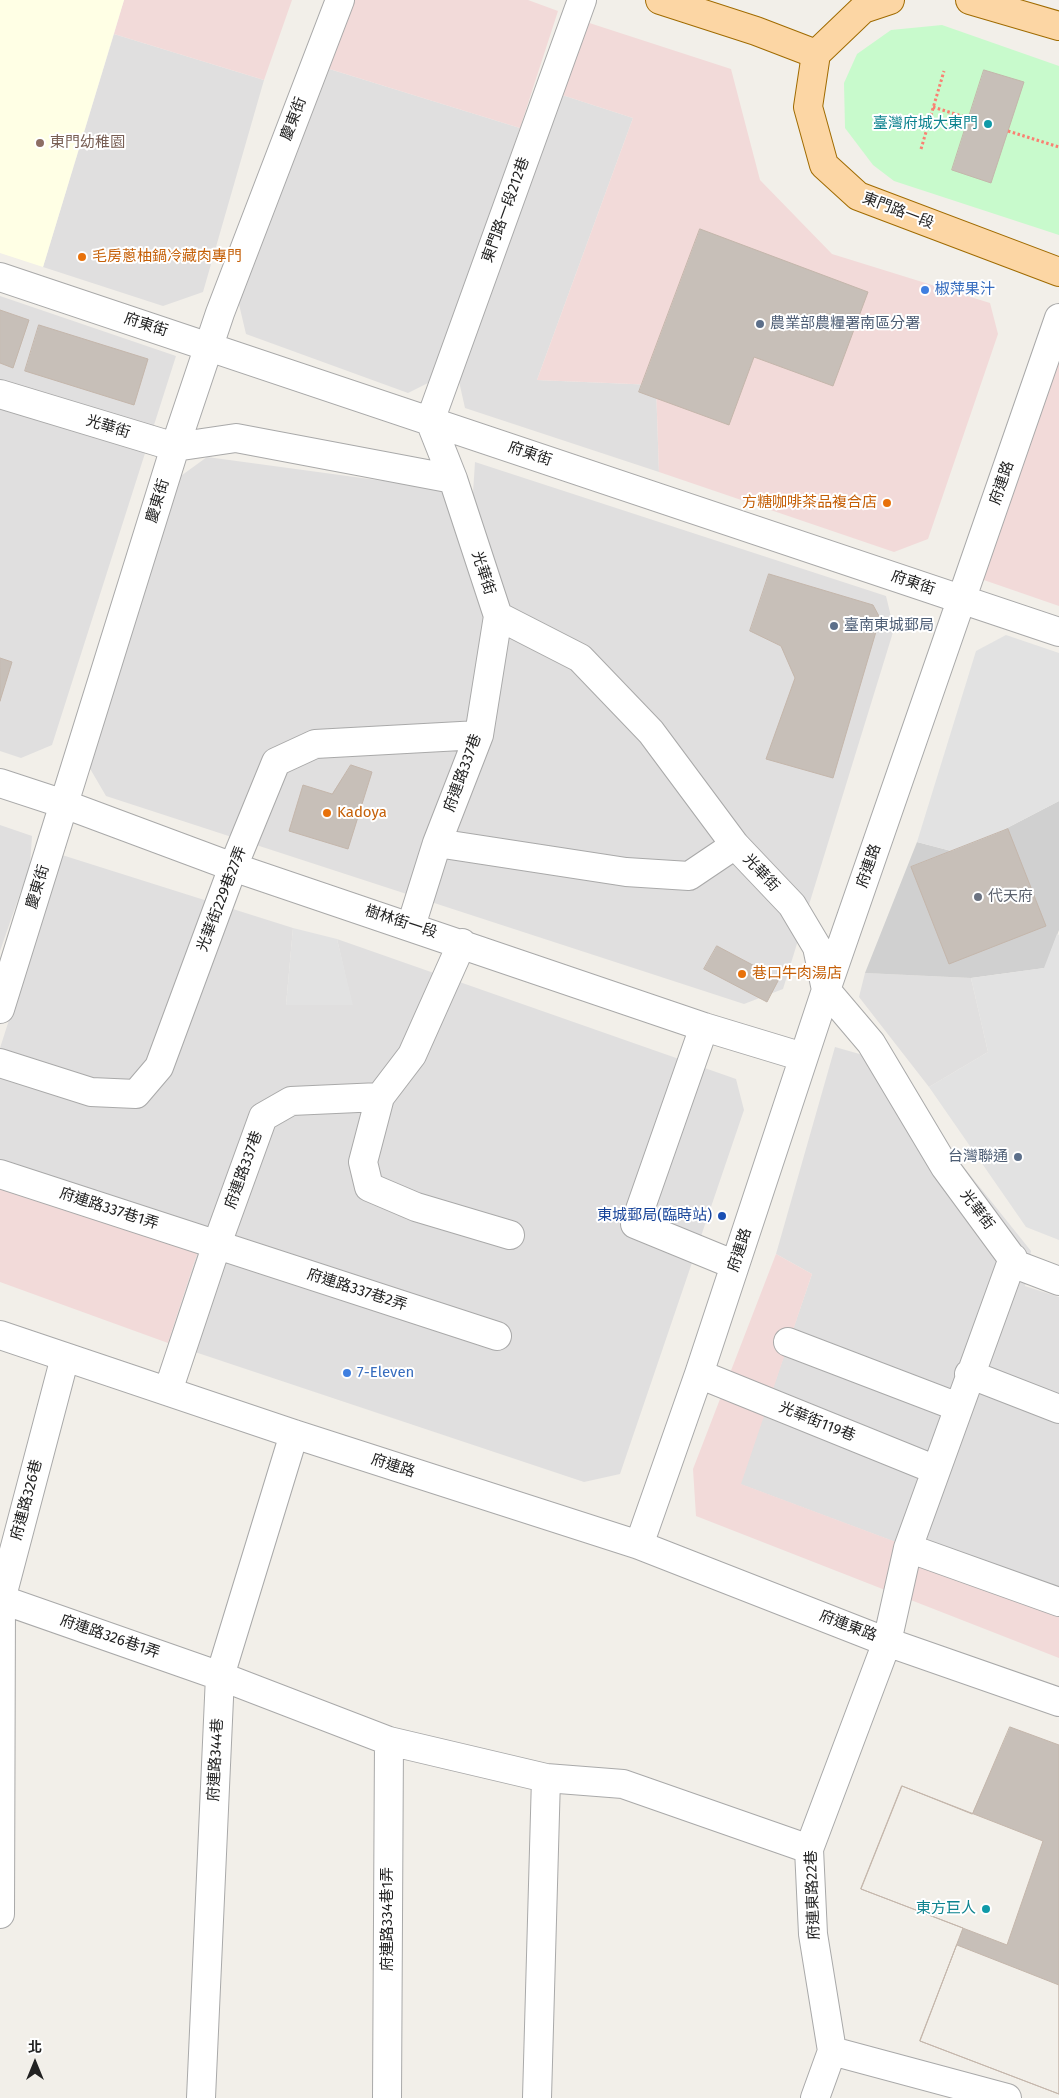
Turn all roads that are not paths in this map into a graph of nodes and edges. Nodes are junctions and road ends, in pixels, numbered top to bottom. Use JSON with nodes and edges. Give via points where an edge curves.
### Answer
{"nodes":[{"id":1,"x":340,"y":0,"type":"edge"},
{"id":2,"x":582,"y":0,"type":"edge"},
{"id":3,"x":660,"y":0,"type":"edge"},
{"id":4,"x":890,"y":0,"type":"edge"},
{"id":5,"x":970,"y":0,"type":"edge"},
{"id":6,"x":1059,"y":26,"type":"edge"},
{"id":7,"x":816,"y":54,"type":"junction"},
{"id":8,"x":1059,"y":272,"type":"edge"},
{"id":9,"x":0,"y":277,"type":"edge"},
{"id":10,"x":1059,"y":318,"type":"edge"},
{"id":11,"x":209,"y":346,"type":"junction"},
{"id":12,"x":0,"y":394,"type":"edge"},
{"id":13,"x":430,"y":421,"type":"junction"},
{"id":14,"x":175,"y":447,"type":"junction"},
{"id":15,"x":453,"y":480,"type":"junction"},
{"id":16,"x":962,"y":600,"type":"junction"},
{"id":17,"x":498,"y":616,"type":"junction"},
{"id":18,"x":1059,"y":632,"type":"edge"},
{"id":19,"x":479,"y":735,"type":"junction"},
{"id":20,"x":0,"y":783,"type":"edge"},
{"id":21,"x":64,"y":804,"type":"junction"},
{"id":22,"x":437,"y":843,"type":"junction"},
{"id":23,"x":735,"y":844,"type":"junction"},
{"id":24,"x":233,"y":867,"type":"junction"},
{"id":25,"x":411,"y":926,"type":"junction"},
{"id":26,"x":462,"y":942,"type":"junction"},
{"id":27,"x":826,"y":990,"type":"junction"},
{"id":28,"x":0,"y":1009,"type":"edge"},
{"id":29,"x":704,"y":1027,"type":"junction"},
{"id":30,"x":803,"y":1057,"type":"junction"},
{"id":31,"x":0,"y":1063,"type":"edge"},
{"id":32,"x":380,"y":1097,"type":"junction"},
{"id":33,"x":0,"y":1174,"type":"edge"},
{"id":34,"x":510,"y":1235,"type":"dead end"},
{"id":35,"x":217,"y":1244,"type":"junction"},
{"id":36,"x":1013,"y":1258,"type":"junction"},
{"id":37,"x":735,"y":1264,"type":"junction"},
{"id":38,"x":1059,"y":1281,"type":"edge"},
{"id":39,"x":0,"y":1335,"type":"edge"},
{"id":40,"x":497,"y":1336,"type":"dead end"},
{"id":41,"x":788,"y":1342,"type":"dead end"},
{"id":42,"x":65,"y":1357,"type":"junction"},
{"id":43,"x":699,"y":1374,"type":"junction"},
{"id":44,"x":969,"y":1374,"type":"junction"},
{"id":45,"x":168,"y":1391,"type":"junction"},
{"id":46,"x":958,"y":1407,"type":"junction"},
{"id":47,"x":1059,"y":1409,"type":"edge"},
{"id":48,"x":294,"y":1434,"type":"junction"},
{"id":49,"x":936,"y":1470,"type":"junction"},
{"id":50,"x":639,"y":1545,"type":"junction"},
{"id":51,"x":908,"y":1548,"type":"junction"},
{"id":52,"x":1,"y":1600,"type":"edge"},
{"id":53,"x":1059,"y":1602,"type":"edge"},
{"id":54,"x":887,"y":1642,"type":"junction"},
{"id":55,"x":220,"y":1676,"type":"junction"},
{"id":56,"x":1059,"y":1702,"type":"edge"},
{"id":57,"x":389,"y":1741,"type":"junction"},
{"id":58,"x":546,"y":1778,"type":"junction"},
{"id":59,"x":810,"y":1849,"type":"junction"},
{"id":60,"x":0,"y":1914,"type":"edge"},
{"id":61,"x":832,"y":2051,"type":"junction"},
{"id":62,"x":201,"y":2098,"type":"edge"},
{"id":63,"x":387,"y":2098,"type":"edge"},
{"id":64,"x":537,"y":2098,"type":"edge"},
{"id":65,"x":815,"y":2098,"type":"edge"},
{"id":66,"x":1006,"y":2098,"type":"edge"}],
"edges":[{"from":1,"to":11,"type":"street","name":"慶東街"},
{"from":2,"to":13,"type":"street","name":"東門路一段212巷"},
{"from":3,"to":7,"type":"main road"},
{"from":4,"to":7,"type":"main road","via":[[863,9]]},
{"from":5,"to":6,"type":"main road"},
{"from":7,"to":8,"type":"main road","name":"東門路一段","via":[[808,107],[824,165],[858,196]]},
{"from":9,"to":11,"type":"street","name":"府東街"},
{"from":10,"to":16,"type":"street","name":"府連路"},
{"from":11,"to":13,"type":"street","name":"府東街"},
{"from":11,"to":14,"type":"street","name":"慶東街"},
{"from":12,"to":14,"type":"street","name":"光華街"},
{"from":13,"to":15,"type":"street","name":"光華街"},
{"from":13,"to":16,"type":"street","name":"府東街"},
{"from":14,"to":15,"type":"street","name":"光華街","via":[[236,438]]},
{"from":14,"to":21,"type":"street","name":"慶東街"},
{"from":15,"to":17,"type":"street","name":"光華街"},
{"from":16,"to":18,"type":"street","name":"府東街"},
{"from":16,"to":27,"type":"street","name":"府連路"},
{"from":17,"to":19,"type":"street","name":"府連路337巷"},
{"from":17,"to":23,"type":"street","name":"光華街","via":[[580,658],[651,732]]},
{"from":19,"to":22,"type":"street","name":"府連路337巷"},
{"from":19,"to":24,"type":"street","name":"光華街229巷27弄","via":[[315,744],[276,762]]},
{"from":20,"to":21,"type":"street","name":"樹林街一段"},
{"from":21,"to":24,"type":"street","name":"樹林街一段"},
{"from":21,"to":28,"type":"street","name":"慶東街"},
{"from":22,"to":23,"type":"street","via":[[626,872],[689,876]]},
{"from":22,"to":25,"type":"street","name":"府連路337巷"},
{"from":23,"to":27,"type":"street","name":"光華街","via":[[792,906],[817,947]]},
{"from":24,"to":25,"type":"street","name":"樹林街一段"},
{"from":24,"to":31,"type":"street","name":"光華街229巷27弄","via":[[159,1067],[136,1094],[91,1092]]},
{"from":25,"to":26,"type":"street","name":"樹林街一段"},
{"from":26,"to":29,"type":"street","name":"樹林街一段"},
{"from":26,"to":32,"type":"street","via":[[412,1055]]},
{"from":27,"to":30,"type":"street","name":"府連路"},
{"from":27,"to":36,"type":"street","name":"光華街","via":[[871,1043],[945,1167]]},
{"from":29,"to":30,"type":"street","name":"樹林街一段"},
{"from":29,"to":37,"type":"street","via":[[635,1224]]},
{"from":30,"to":37,"type":"street","name":"府連路"},
{"from":32,"to":34,"type":"street","via":[[363,1162],[369,1187],[416,1207]]},
{"from":32,"to":35,"type":"street","name":"府連路337巷","via":[[291,1101],[263,1117]]},
{"from":33,"to":35,"type":"street","name":"府連路337巷1弄"},
{"from":35,"to":40,"type":"street","name":"府連路337巷2弄"},
{"from":35,"to":45,"type":"street","name":"府連路337巷"},
{"from":36,"to":38,"type":"street","name":"光華街","via":[[1017,1265]]},
{"from":36,"to":44,"type":"street"},
{"from":37,"to":43,"type":"street","name":"府連路"},
{"from":39,"to":42,"type":"street","name":"府連路"},
{"from":41,"to":46,"type":"street"},
{"from":42,"to":45,"type":"street","name":"府連路"},
{"from":42,"to":52,"type":"street","name":"府連路326巷"},
{"from":43,"to":49,"type":"street","name":"光華街119巷"},
{"from":43,"to":50,"type":"street","name":"府連路"},
{"from":44,"to":46,"type":"street"},
{"from":44,"to":47,"type":"street"},
{"from":45,"to":48,"type":"street","name":"府連路"},
{"from":46,"to":49,"type":"street"},
{"from":48,"to":50,"type":"street","name":"府連路"},
{"from":48,"to":55,"type":"street","name":"府連路344巷"},
{"from":49,"to":51,"type":"street"},
{"from":50,"to":54,"type":"street","name":"府連東路"},
{"from":51,"to":53,"type":"street"},
{"from":51,"to":54,"type":"street"},
{"from":52,"to":55,"type":"street","name":"府連路326巷1弄"},
{"from":52,"to":60,"type":"street","name":"府連路326巷"},
{"from":54,"to":56,"type":"street","name":"府連東路"},
{"from":54,"to":59,"type":"street","name":"府連東路22巷"},
{"from":55,"to":57,"type":"street"},
{"from":55,"to":62,"type":"street","name":"府連路344巷"},
{"from":57,"to":58,"type":"street"},
{"from":57,"to":63,"type":"street","name":"府連路334巷1弄"},
{"from":58,"to":59,"type":"street","via":[[623,1784]]},
{"from":58,"to":64,"type":"street"},
{"from":59,"to":61,"type":"street","name":"府連東路22巷","via":[[813,1934]]},
{"from":61,"to":65,"type":"street","name":"府連東路22巷"},
{"from":61,"to":66,"type":"street"}]}
